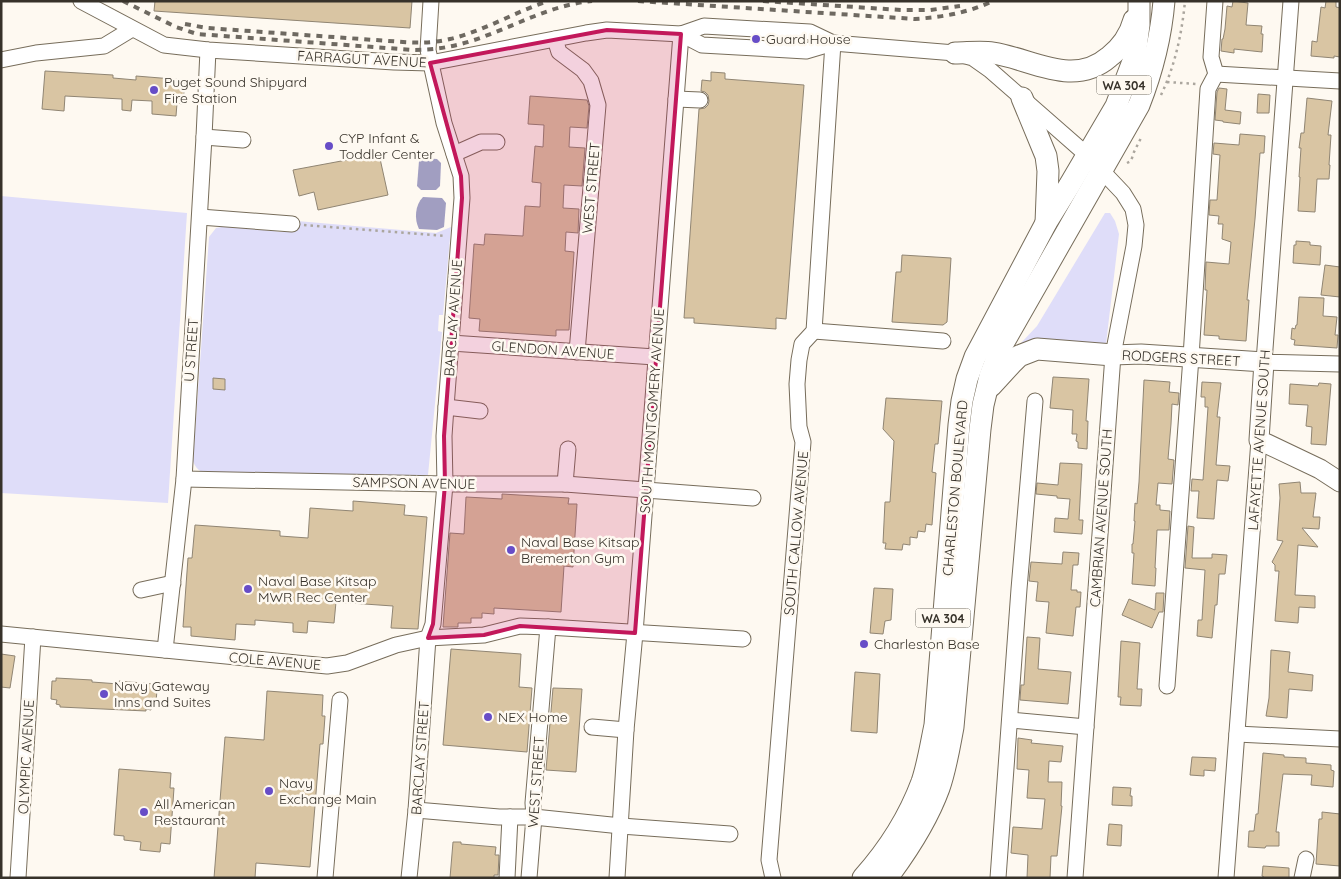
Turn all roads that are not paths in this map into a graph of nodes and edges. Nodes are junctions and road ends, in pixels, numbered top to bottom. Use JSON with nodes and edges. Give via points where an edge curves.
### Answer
{"nodes":[{"id":1,"x":81,"y":1,"type":"edge"},
{"id":2,"x":431,"y":1,"type":"edge"},
{"id":3,"x":1164,"y":1,"type":"edge"},
{"id":4,"x":1215,"y":1,"type":"edge"},
{"id":5,"x":1291,"y":1,"type":"edge"},
{"id":6,"x":1138,"y":4,"type":"edge"},
{"id":7,"x":132,"y":29,"type":"junction"},
{"id":8,"x":681,"y":34,"type":"junction"},
{"id":9,"x":555,"y":39,"type":"junction"},
{"id":10,"x":833,"y":43,"type":"junction"},
{"id":11,"x":208,"y":50,"type":"junction"},
{"id":12,"x":955,"y":53,"type":"junction"},
{"id":13,"x":1,"y":60,"type":"edge"},
{"id":14,"x":430,"y":63,"type":"junction"},
{"id":15,"x":1286,"y":78,"type":"junction"},
{"id":16,"x":1213,"y":80,"type":"junction"},
{"id":17,"x":1340,"y":81,"type":"edge"},
{"id":18,"x":1022,"y":98,"type":"junction"},
{"id":19,"x":676,"y":99,"type":"junction"},
{"id":20,"x":700,"y":100,"type":"dead end"},
{"id":21,"x":204,"y":137,"type":"junction"},
{"id":22,"x":243,"y":140,"type":"dead end"},
{"id":23,"x":497,"y":142,"type":"dead end"},
{"id":24,"x":454,"y":154,"type":"junction"},
{"id":25,"x":1087,"y":155,"type":"junction"},
{"id":26,"x":1102,"y":171,"type":"junction"},
{"id":27,"x":200,"y":217,"type":"junction"},
{"id":28,"x":1046,"y":223,"type":"junction"},
{"id":29,"x":292,"y":224,"type":"road end"},
{"id":30,"x":814,"y":331,"type":"junction"},
{"id":31,"x":943,"y":341,"type":"dead end"},
{"id":32,"x":451,"y":343,"type":"junction"},
{"id":33,"x":577,"y":352,"type":"junction"},
{"id":34,"x":1113,"y":355,"type":"junction"},
{"id":35,"x":655,"y":357,"type":"junction"},
{"id":36,"x":1191,"y":357,"type":"junction"},
{"id":37,"x":1264,"y":362,"type":"junction"},
{"id":38,"x":1340,"y":364,"type":"edge"},
{"id":39,"x":986,"y":392,"type":"junction"},
{"id":40,"x":1035,"y":402,"type":"dead end"},
{"id":41,"x":446,"y":407,"type":"junction"},
{"id":42,"x":480,"y":411,"type":"dead end"},
{"id":43,"x":1259,"y":440,"type":"junction"},
{"id":44,"x":568,"y":449,"type":"dead end"},
{"id":45,"x":184,"y":479,"type":"junction"},
{"id":46,"x":1340,"y":482,"type":"edge"},
{"id":47,"x":445,"y":484,"type":"junction"},
{"id":48,"x":566,"y":484,"type":"junction"},
{"id":49,"x":645,"y":491,"type":"junction"},
{"id":50,"x":753,"y":498,"type":"dead end"},
{"id":51,"x":173,"y":583,"type":"junction"},
{"id":52,"x":141,"y":590,"type":"dead end"},
{"id":53,"x":548,"y":627,"type":"junction"},
{"id":54,"x":635,"y":633,"type":"junction"},
{"id":55,"x":1,"y":634,"type":"edge"},
{"id":56,"x":33,"y":637,"type":"junction"},
{"id":57,"x":428,"y":638,"type":"junction"},
{"id":58,"x":743,"y":639,"type":"dead end"},
{"id":59,"x":166,"y":650,"type":"junction"},
{"id":60,"x":1167,"y":686,"type":"dead end"},
{"id":61,"x":340,"y":700,"type":"dead end"},
{"id":62,"x":1010,"y":720,"type":"junction"},
{"id":63,"x":592,"y":727,"type":"dead end"},
{"id":64,"x":1086,"y":727,"type":"junction"},
{"id":65,"x":626,"y":730,"type":"junction"},
{"id":66,"x":1237,"y":734,"type":"junction"},
{"id":67,"x":1340,"y":739,"type":"edge"},
{"id":68,"x":416,"y":810,"type":"junction"},
{"id":69,"x":510,"y":817,"type":"junction"},
{"id":70,"x":534,"y":817,"type":"junction"},
{"id":71,"x":621,"y":826,"type":"junction"},
{"id":72,"x":730,"y":834,"type":"dead end"},
{"id":73,"x":1306,"y":859,"type":"dead end"},
{"id":74,"x":18,"y":878,"type":"edge"},
{"id":75,"x":325,"y":878,"type":"edge"},
{"id":76,"x":409,"y":878,"type":"edge"},
{"id":77,"x":507,"y":878,"type":"edge"},
{"id":78,"x":529,"y":878,"type":"edge"},
{"id":79,"x":617,"y":878,"type":"edge"},
{"id":80,"x":773,"y":878,"type":"edge"},
{"id":81,"x":863,"y":878,"type":"edge"},
{"id":82,"x":887,"y":878,"type":"edge"},
{"id":83,"x":998,"y":878,"type":"edge"},
{"id":84,"x":1075,"y":878,"type":"edge"},
{"id":85,"x":1226,"y":878,"type":"edge"},
{"id":86,"x":1302,"y":878,"type":"edge"}],
"edges":[{"from":1,"to":7,"type":"street","name":"FARRAGUT AVENUE"},
{"from":2,"to":14,"type":"street","name":"BARCLAY AVENUE"},
{"from":3,"to":26,"type":"highway","name":"CHARLESTON BOULEVARD","number":"WA 304","via":[[1149,79],[1139,105]]},
{"from":4,"to":16,"type":"street","via":[[1211,57]]},
{"from":5,"to":15,"type":"street","name":"LAFAYETTE AVENUE SOUTH"},
{"from":6,"to":12,"type":"highway","via":[[1132,29],[1123,43],[1104,62],[1088,69],[1060,71],[992,53]]},
{"from":6,"to":25,"type":"highway","name":"CHARLESTON BOULEVARD","number":"WA 304","via":[[1135,56],[1116,106]]},
{"from":7,"to":11,"type":"street","name":"FARRAGUT AVENUE","via":[[164,45]]},
{"from":7,"to":13,"type":"street","via":[[104,46]]},
{"from":8,"to":9,"type":"street","name":"FARRAGUT AVENUE","via":[[607,30]]},
{"from":8,"to":10,"type":"street","name":"FARRAGUT AVENUE","via":[[704,26],[743,28],[810,32]]},
{"from":8,"to":10,"type":"street","name":"FARRAGUT AVENUE","via":[[702,45],[806,51]]},
{"from":8,"to":19,"type":"street","name":"SOUTH MONTGOMERY AVENUE"},
{"from":9,"to":14,"type":"street","name":"FARRAGUT AVENUE"},
{"from":9,"to":33,"type":"street","name":"WEST STREET","via":[[559,52],[583,70],[591,82],[598,105]]},
{"from":10,"to":12,"type":"street","name":"FARRAGUT AVENUE"},
{"from":10,"to":30,"type":"street","name":"SOUTH CALLOW AVENUE"},
{"from":11,"to":14,"type":"street","name":"FARRAGUT AVENUE"},
{"from":11,"to":21,"type":"street","name":"U STREET"},
{"from":12,"to":18,"type":"street","name":"FARRAGUT AVENUE","via":[[973,58]]},
{"from":14,"to":24,"type":"street","name":"BARCLAY AVENUE"},
{"from":15,"to":16,"type":"street"},
{"from":15,"to":17,"type":"street"},
{"from":15,"to":37,"type":"street","name":"LAFAYETTE AVENUE SOUTH"},
{"from":16,"to":36,"type":"street","via":[[1208,89]]},
{"from":18,"to":25,"type":"street","name":"FARRAGUT AVENUE"},
{"from":18,"to":28,"type":"highway","via":[[1046,156]]},
{"from":19,"to":20,"type":"street"},
{"from":19,"to":35,"type":"street","name":"SOUTH MONTGOMERY AVENUE"},
{"from":21,"to":22,"type":"street"},
{"from":21,"to":27,"type":"street","name":"U STREET"},
{"from":23,"to":24,"type":"street","via":[[481,142]]},
{"from":24,"to":32,"type":"street","name":"BARCLAY AVENUE","via":[[461,176],[462,198]]},
{"from":25,"to":26,"type":"street","name":"FARRAGUT AVENUE"},
{"from":25,"to":28,"type":"highway","name":"CHARLESTON BOULEVARD","number":"WA 304"},
{"from":26,"to":34,"type":"street","name":"CAMBRIAN AVENUE SOUTH","via":[[1124,193],[1133,209],[1136,225]]},
{"from":26,"to":39,"type":"highway","name":"CHARLESTON BOULEVARD","number":"WA 304","via":[[1001,347]]},
{"from":27,"to":29,"type":"street"},
{"from":27,"to":45,"type":"street","name":"U STREET"},
{"from":28,"to":81,"type":"highway","name":"CHARLESTON BOULEVARD","number":"WA 304","via":[[975,357],[967,379],[956,452],[935,725],[930,752],[922,782],[900,829]]},
{"from":30,"to":31,"type":"street"},
{"from":30,"to":80,"type":"street","name":"SOUTH CALLOW AVENUE","via":[[802,344],[797,384],[803,442],[769,860]]},
{"from":32,"to":33,"type":"street","name":"GLENDON AVENUE"},
{"from":32,"to":41,"type":"street","name":"BARCLAY AVENUE"},
{"from":33,"to":35,"type":"street","name":"GLENDON AVENUE"},
{"from":34,"to":36,"type":"main road","name":"RODGERS STREET"},
{"from":34,"to":39,"type":"highway","via":[[1037,349],[1012,362]]},
{"from":34,"to":64,"type":"street","name":"CAMBRIAN AVENUE SOUTH"},
{"from":35,"to":49,"type":"street","name":"SOUTH MONTGOMERY AVENUE"},
{"from":36,"to":37,"type":"main road","name":"RODGERS STREET"},
{"from":36,"to":60,"type":"street"},
{"from":37,"to":38,"type":"street","name":"RODGERS STREET"},
{"from":37,"to":43,"type":"main road","name":"LAFAYETTE AVENUE SOUTH"},
{"from":39,"to":82,"type":"highway","name":"CHARLESTON BOULEVARD","number":"WA 304","via":[[977,449],[948,756],[924,822]]},
{"from":40,"to":62,"type":"street"},
{"from":41,"to":42,"type":"street"},
{"from":41,"to":47,"type":"street","name":"BARCLAY AVENUE"},
{"from":43,"to":46,"type":"main road"},
{"from":43,"to":66,"type":"street","name":"LAFAYETTE AVENUE SOUTH"},
{"from":44,"to":48,"type":"street"},
{"from":45,"to":47,"type":"street","name":"SAMPSON AVENUE"},
{"from":45,"to":51,"type":"street","name":"U STREET"},
{"from":47,"to":48,"type":"street","name":"SAMPSON AVENUE"},
{"from":47,"to":57,"type":"street","name":"BARCLAY AVENUE","via":[[433,624]]},
{"from":48,"to":49,"type":"street","name":"SAMPSON AVENUE"},
{"from":49,"to":50,"type":"street","name":"SAMPSON AVENUE"},
{"from":49,"to":54,"type":"street","name":"SOUTH MONTGOMERY AVENUE"},
{"from":51,"to":52,"type":"street"},
{"from":51,"to":59,"type":"street","name":"U STREET"},
{"from":53,"to":54,"type":"street","name":"COLE AVENUE"},
{"from":53,"to":57,"type":"street","name":"COLE AVENUE","via":[[520,626],[484,635]]},
{"from":53,"to":70,"type":"street","name":"WEST STREET"},
{"from":54,"to":58,"type":"street","name":"COLE AVENUE"},
{"from":54,"to":65,"type":"street","name":"SOUTH MONTGOMERY AVENUE"},
{"from":55,"to":56,"type":"street","name":"COLE AVENUE"},
{"from":56,"to":59,"type":"street","name":"COLE AVENUE"},
{"from":56,"to":74,"type":"street","name":"OLYMPIC AVENUE"},
{"from":57,"to":59,"type":"street","name":"COLE AVENUE","via":[[327,666]]},
{"from":57,"to":68,"type":"street","name":"BARCLAY STREET"},
{"from":61,"to":75,"type":"street"},
{"from":62,"to":64,"type":"street"},
{"from":62,"to":83,"type":"street"},
{"from":63,"to":65,"type":"street"},
{"from":64,"to":84,"type":"street","name":"CAMBRIAN AVENUE SOUTH"},
{"from":65,"to":71,"type":"street","name":"SOUTH MONTGOMERY AVENUE"},
{"from":66,"to":67,"type":"street"},
{"from":66,"to":85,"type":"street","name":"LAFAYETTE AVENUE SOUTH"},
{"from":68,"to":69,"type":"street"},
{"from":68,"to":76,"type":"street","name":"BARCLAY STREET"},
{"from":69,"to":70,"type":"street"},
{"from":69,"to":77,"type":"street"},
{"from":70,"to":71,"type":"street"},
{"from":70,"to":78,"type":"street","name":"WEST STREET"},
{"from":71,"to":72,"type":"street"},
{"from":71,"to":79,"type":"street","name":"SOUTH MONTGOMERY AVENUE"},
{"from":73,"to":86,"type":"street"}]}
